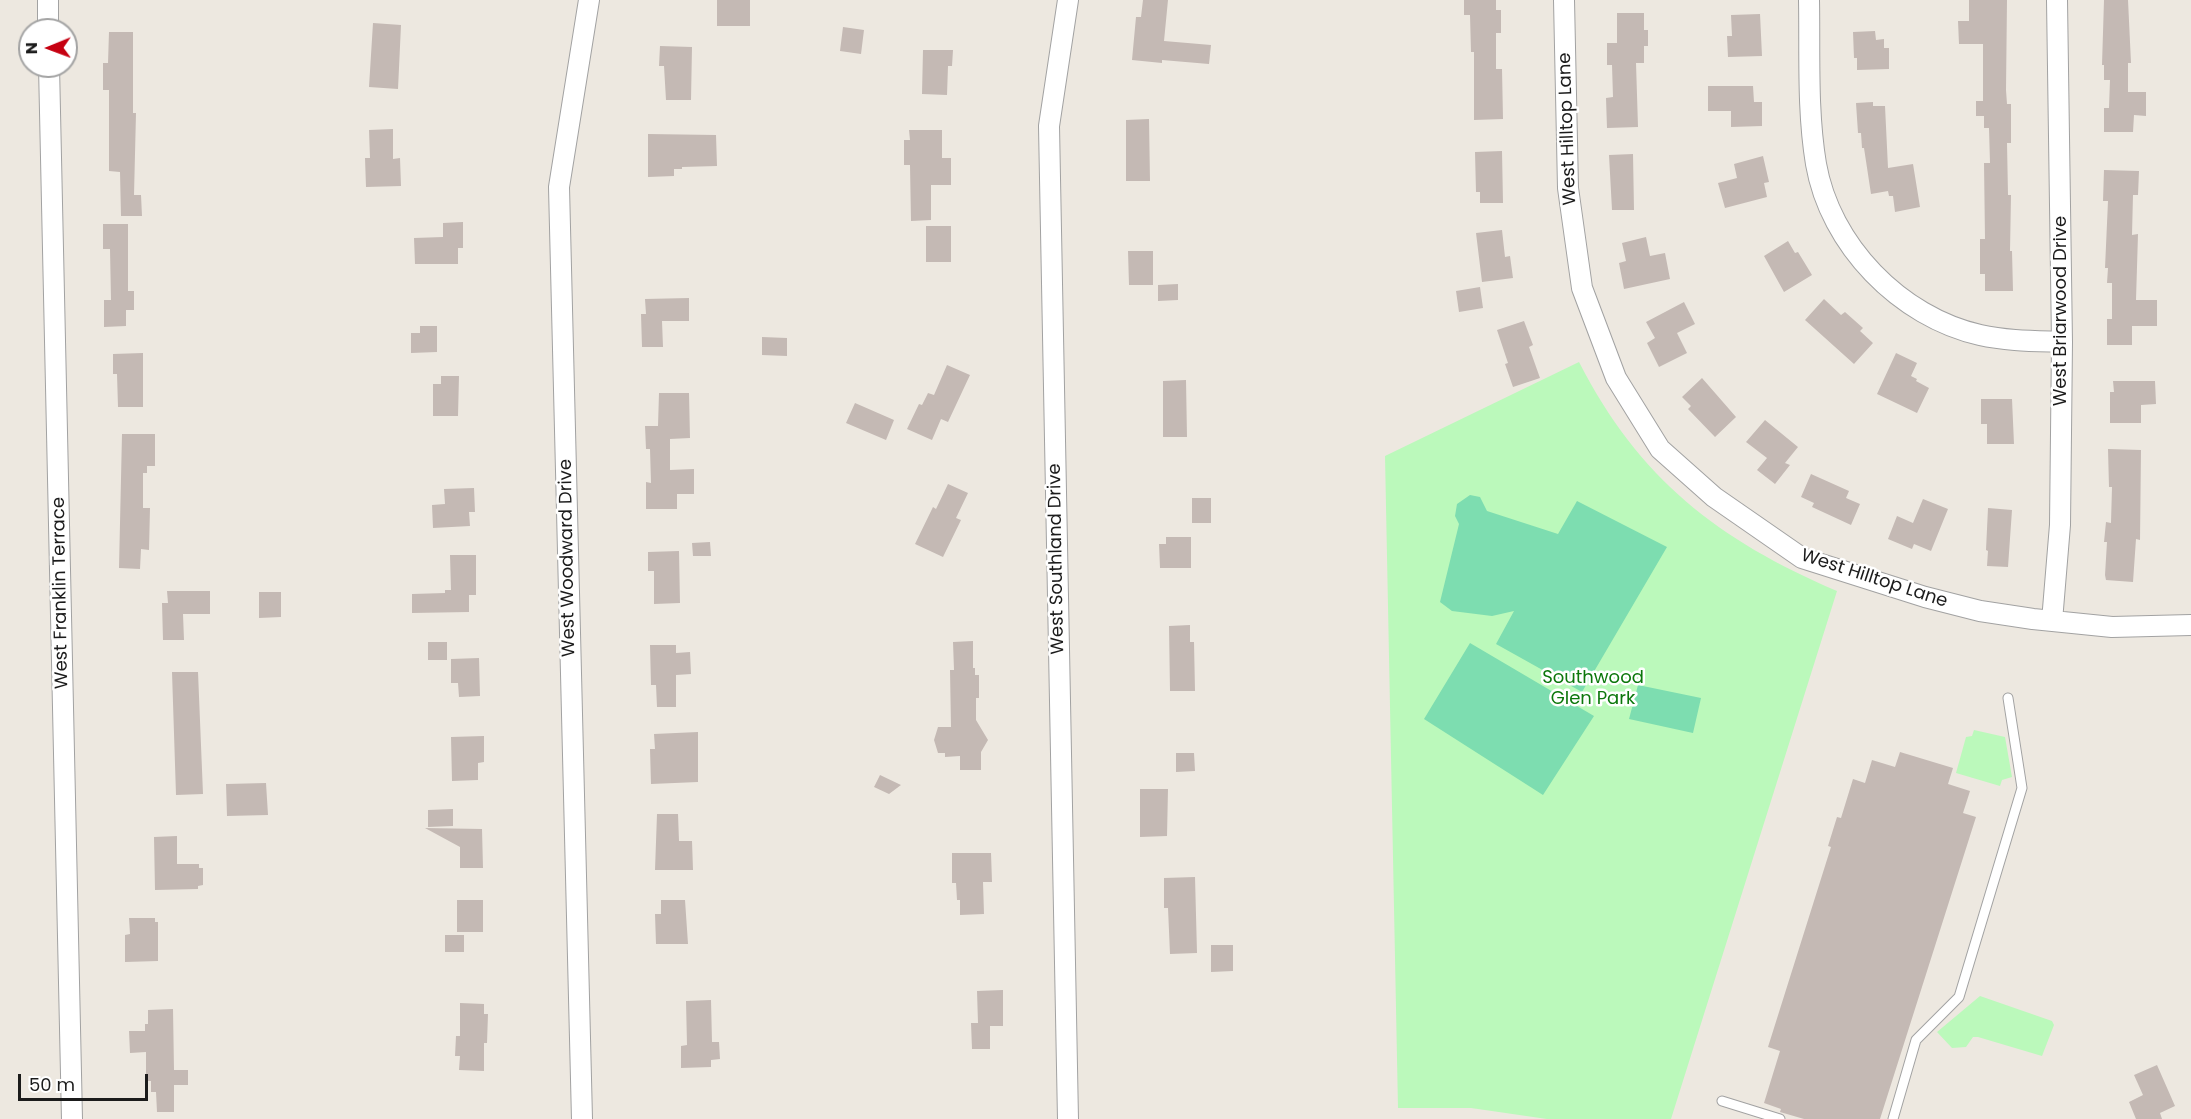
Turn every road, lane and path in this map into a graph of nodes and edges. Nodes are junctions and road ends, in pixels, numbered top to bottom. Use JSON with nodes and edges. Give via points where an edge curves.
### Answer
{"nodes":[{"id":1,"x":48,"y":0,"type":"edge"},
{"id":2,"x":589,"y":0,"type":"edge"},
{"id":3,"x":1068,"y":0,"type":"edge"},
{"id":4,"x":1564,"y":0,"type":"edge"},
{"id":5,"x":1809,"y":0,"type":"edge"},
{"id":6,"x":2057,"y":0,"type":"edge"},
{"id":7,"x":48,"y":18,"type":"edge"},
{"id":8,"x":49,"y":78,"type":"edge"},
{"id":9,"x":2062,"y":342,"type":"junction"},
{"id":10,"x":2052,"y":621,"type":"junction"},
{"id":11,"x":2191,"y":625,"type":"edge"},
{"id":12,"x":2008,"y":698,"type":"dead end"},
{"id":13,"x":1722,"y":1101,"type":"dead end"},
{"id":14,"x":72,"y":1119,"type":"edge"},
{"id":15,"x":582,"y":1119,"type":"edge"},
{"id":16,"x":1068,"y":1119,"type":"edge"},
{"id":17,"x":1780,"y":1119,"type":"edge"},
{"id":18,"x":1893,"y":1119,"type":"edge"}],
"edges":[{"from":1,"to":7,"type":"street"},
{"from":2,"to":15,"type":"street","name":"West Woodward Drive","via":[[559,187]]},
{"from":3,"to":16,"type":"street","name":"West Southland Drive","via":[[1049,126]]},
{"from":4,"to":10,"type":"street","name":"West Hilltop Lane","via":[[1568,188],[1582,288],[1616,378],[1660,449],[1714,497],[1802,558],[1980,611]]},
{"from":5,"to":9,"type":"street","via":[[1811,124],[1817,166],[1829,204],[1864,264],[1917,309],[1950,325],[2007,339]]},
{"from":6,"to":9,"type":"street","name":"West Briarwood Drive"},
{"from":8,"to":14,"type":"street","name":"West Franklin Terrace"},
{"from":9,"to":10,"type":"street","name":"West Briarwood Drive","via":[[2060,525]]},
{"from":10,"to":11,"type":"street","name":"West Hilltop Lane","via":[[2112,627]]},
{"from":12,"to":18,"type":"lane","via":[[2022,788],[1959,997],[1916,1040]]},
{"from":13,"to":17,"type":"lane"}]}
